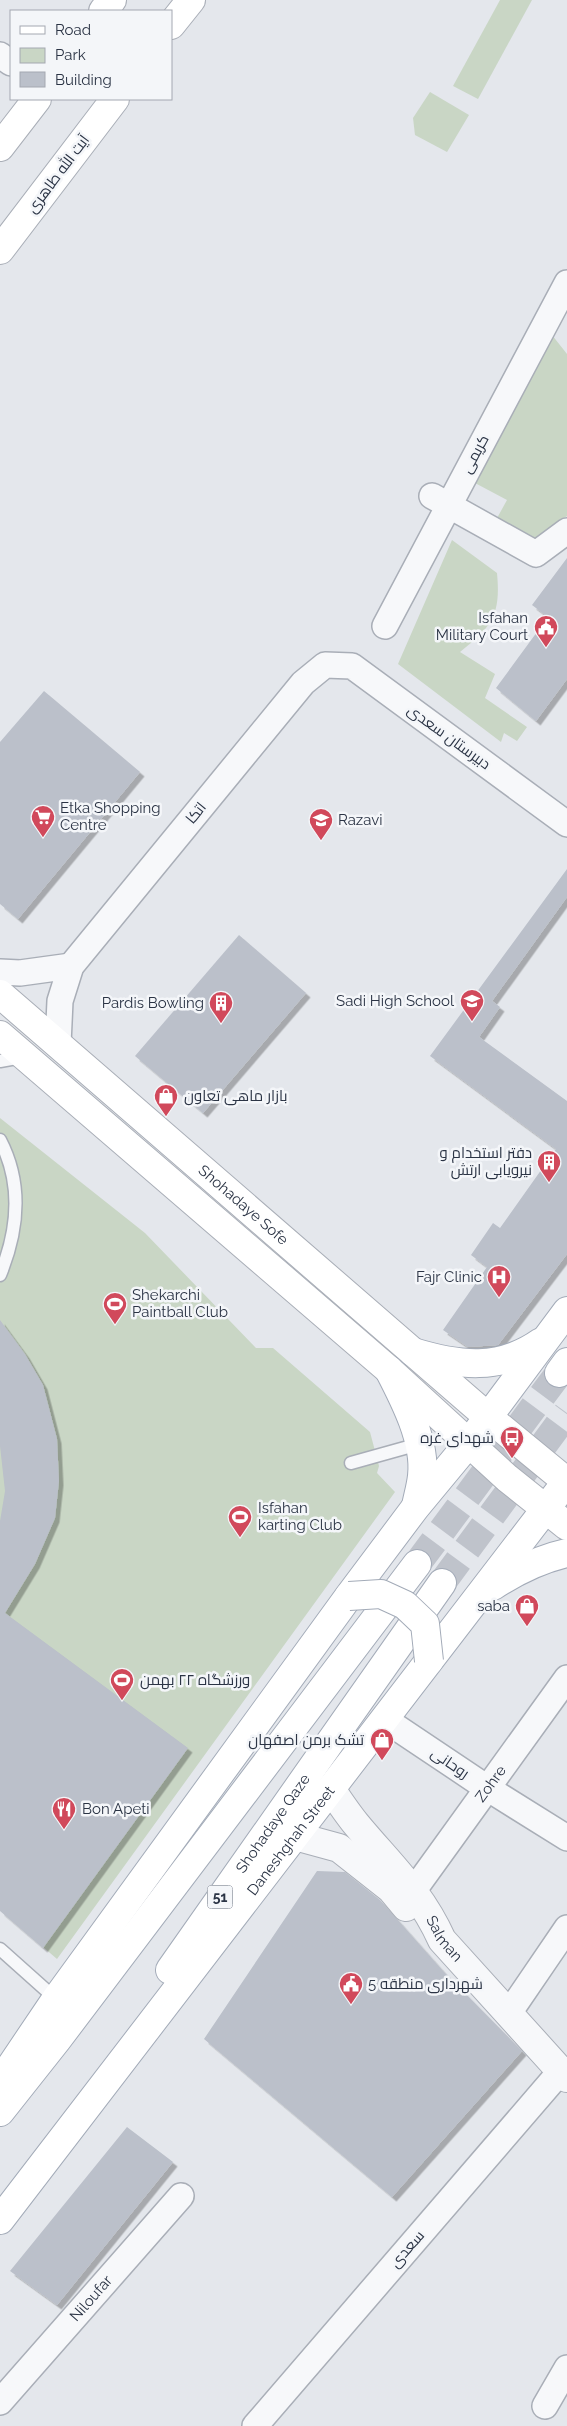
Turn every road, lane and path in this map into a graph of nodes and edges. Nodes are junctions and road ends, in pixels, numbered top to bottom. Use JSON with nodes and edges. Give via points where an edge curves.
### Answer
{"nodes":[{"id":1,"x":112,"y":0,"type":"edge"},
{"id":2,"x":191,"y":0,"type":"edge"},
{"id":3,"x":104,"y":10,"type":"edge"},
{"id":4,"x":172,"y":24,"type":"edge"},
{"id":5,"x":36,"y":100,"type":"edge"},
{"id":6,"x":114,"y":100,"type":"edge"},
{"id":7,"x":0,"y":148,"type":"edge"},
{"id":8,"x":0,"y":250,"type":"edge"},
{"id":9,"x":567,"y":283,"type":"edge"},
{"id":10,"x":440,"y":501,"type":"junction"},
{"id":11,"x":567,"y":531,"type":"edge"},
{"id":12,"x":385,"y":626,"type":"dead end"},
{"id":13,"x":325,"y":665,"type":"joint"},
{"id":14,"x":567,"y":824,"type":"edge"},
{"id":15,"x":71,"y":966,"type":"junction"},
{"id":16,"x":0,"y":972,"type":"edge"},
{"id":17,"x":0,"y":994,"type":"edge"},
{"id":18,"x":0,"y":1034,"type":"edge"},
{"id":19,"x":58,"y":1044,"type":"junction"},
{"id":20,"x":13,"y":1058,"type":"edge"},
{"id":21,"x":0,"y":1140,"type":"edge"},
{"id":22,"x":0,"y":1275,"type":"edge"},
{"id":23,"x":567,"y":1311,"type":"edge"},
{"id":24,"x":548,"y":1337,"type":"junction"},
{"id":25,"x":413,"y":1352,"type":"junction"},
{"id":26,"x":389,"y":1370,"type":"junction"},
{"id":27,"x":488,"y":1417,"type":"junction"},
{"id":28,"x":419,"y":1444,"type":"junction"},
{"id":29,"x":468,"y":1444,"type":"junction"},
{"id":30,"x":350,"y":1462,"type":"dead end"},
{"id":31,"x":567,"y":1482,"type":"edge"},
{"id":32,"x":415,"y":1508,"type":"junction"},
{"id":33,"x":562,"y":1518,"type":"edge"},
{"id":34,"x":567,"y":1553,"type":"edge"},
{"id":35,"x":417,"y":1564,"type":"tunnel mouth"},
{"id":36,"x":442,"y":1583,"type":"tunnel mouth"},
{"id":37,"x":480,"y":1595,"type":"junction"},
{"id":38,"x":349,"y":1596,"type":"junction"},
{"id":39,"x":429,"y":1661,"type":"junction"},
{"id":40,"x":567,"y":1678,"type":"edge"},
{"id":41,"x":384,"y":1719,"type":"junction"},
{"id":42,"x":487,"y":1788,"type":"junction"},
{"id":43,"x":331,"y":1789,"type":"junction"},
{"id":44,"x":355,"y":1823,"type":"junction"},
{"id":45,"x":295,"y":1836,"type":"junction"},
{"id":46,"x":567,"y":1838,"type":"edge"},
{"id":47,"x":339,"y":1848,"type":"junction"},
{"id":48,"x":414,"y":1890,"type":"junction"},
{"id":49,"x":567,"y":1928,"type":"edge"},
{"id":50,"x":442,"y":1940,"type":"junction"},
{"id":51,"x":0,"y":1949,"type":"edge"},
{"id":52,"x":56,"y":1999,"type":"junction"},
{"id":53,"x":509,"y":2013,"type":"junction"},
{"id":54,"x":563,"y":2075,"type":"edge"},
{"id":55,"x":0,"y":2082,"type":"edge"},
{"id":56,"x":0,"y":2112,"type":"edge"},
{"id":57,"x":181,"y":2196,"type":"dead end"},
{"id":58,"x":0,"y":2212,"type":"edge"},
{"id":59,"x":0,"y":2220,"type":"edge"},
{"id":60,"x":567,"y":2368,"type":"edge"},
{"id":61,"x":0,"y":2402,"type":"edge"},
{"id":62,"x":545,"y":2406,"type":"dead end"},
{"id":63,"x":255,"y":2426,"type":"edge"}],
"edges":[{"from":1,"to":3,"type":"main road"},
{"from":2,"to":4,"type":"main road"},
{"from":5,"to":7,"type":"main road"},
{"from":6,"to":8,"type":"main road","name":"آیت الله طاهری"},
{"from":9,"to":10,"type":"street","name":"کریمی"},
{"from":10,"to":11,"type":"street","via":[[536,554]]},
{"from":10,"to":12,"type":"street","name":"کریمی"},
{"from":13,"to":14,"type":"street","name":"دبیرستان سعدی","via":[[352,666]]},
{"from":13,"to":15,"type":"street","name":"اتکا","via":[[303,683]]},
{"from":15,"to":16,"type":"street","via":[[20,973]]},
{"from":15,"to":19,"type":"street","via":[[60,1001]]},
{"from":17,"to":19,"type":"main road","name":"Shohadaye Sofe"},
{"from":18,"to":20,"type":"main road","name":"Shohadaye Sofe"},
{"from":19,"to":25,"type":"main road","name":"Shohadaye Sofe"},
{"from":20,"to":26,"type":"main road","name":"Shohadaye Sofe"},
{"from":21,"to":22,"type":"lane","via":[[14,1177],[16,1214],[10,1251]]},
{"from":23,"to":24,"type":"main road"},
{"from":24,"to":25,"type":"main road","via":[[523,1355],[498,1362],[444,1362]]},
{"from":24,"to":27,"type":"main road"},
{"from":25,"to":27,"type":"main road","name":"Shohadaye Sofe"},
{"from":26,"to":28,"type":"main road","via":[[410,1410]]},
{"from":26,"to":29,"type":"main road","name":"Shohadaye Sofe"},
{"from":27,"to":29,"type":"main road"},
{"from":27,"to":31,"type":"main road","name":"Shohadaye Sofe"},
{"from":28,"to":30,"type":"lane"},
{"from":28,"to":32,"type":"main road","via":[[423,1475]]},
{"from":29,"to":32,"type":"main road"},
{"from":29,"to":33,"type":"main road","name":"Shohadaye Sofe","via":[[507,1478]]},
{"from":31,"to":33,"type":"main road","name":"Daneshghah Street"},
{"from":32,"to":38,"type":"main road"},
{"from":33,"to":37,"type":"main road","name":"Daneshghah Street"},
{"from":34,"to":37,"type":"main road","via":[[514,1572]]},
{"from":35,"to":56,"type":"main road"},
{"from":36,"to":58,"type":"main road","name":"Shohadaye Qaze","number":"51"},
{"from":37,"to":39,"type":"main road","name":"Daneshghah Street"},
{"from":38,"to":39,"type":"main road","bridge":true,"via":[[381,1594],[405,1605],[425,1624]]},
{"from":38,"to":52,"type":"main road"},
{"from":39,"to":41,"type":"main road","name":"Daneshghah Street"},
{"from":40,"to":42,"type":"street","name":"Zohre"},
{"from":41,"to":42,"type":"street","name":"روحانی"},
{"from":41,"to":43,"type":"main road","name":"Daneshghah Street"},
{"from":42,"to":46,"type":"street","name":"روحانی"},
{"from":42,"to":48,"type":"street","name":"Zohre"},
{"from":43,"to":44,"type":"street","name":"Salman"},
{"from":43,"to":45,"type":"main road","name":"Daneshghah Street"},
{"from":44,"to":47,"type":"street","via":[[342,1817],[333,1819],[328,1827],[328,1836]]},
{"from":44,"to":48,"type":"street","name":"Salman"},
{"from":45,"to":47,"type":"street"},
{"from":45,"to":59,"type":"main road","name":"Daneshghah Street"},
{"from":47,"to":50,"type":"street","via":[[391,1889],[420,1922]]},
{"from":48,"to":50,"type":"street","name":"Salman","via":[[430,1913]]},
{"from":49,"to":53,"type":"street"},
{"from":50,"to":53,"type":"street","name":"Salman"},
{"from":51,"to":52,"type":"lane"},
{"from":52,"to":55,"type":"main road"},
{"from":53,"to":54,"type":"street","name":"Salman"},
{"from":54,"to":63,"type":"street","name":"سعدی"},
{"from":57,"to":61,"type":"street","name":"Niloufar"},
{"from":60,"to":62,"type":"street"}]}
